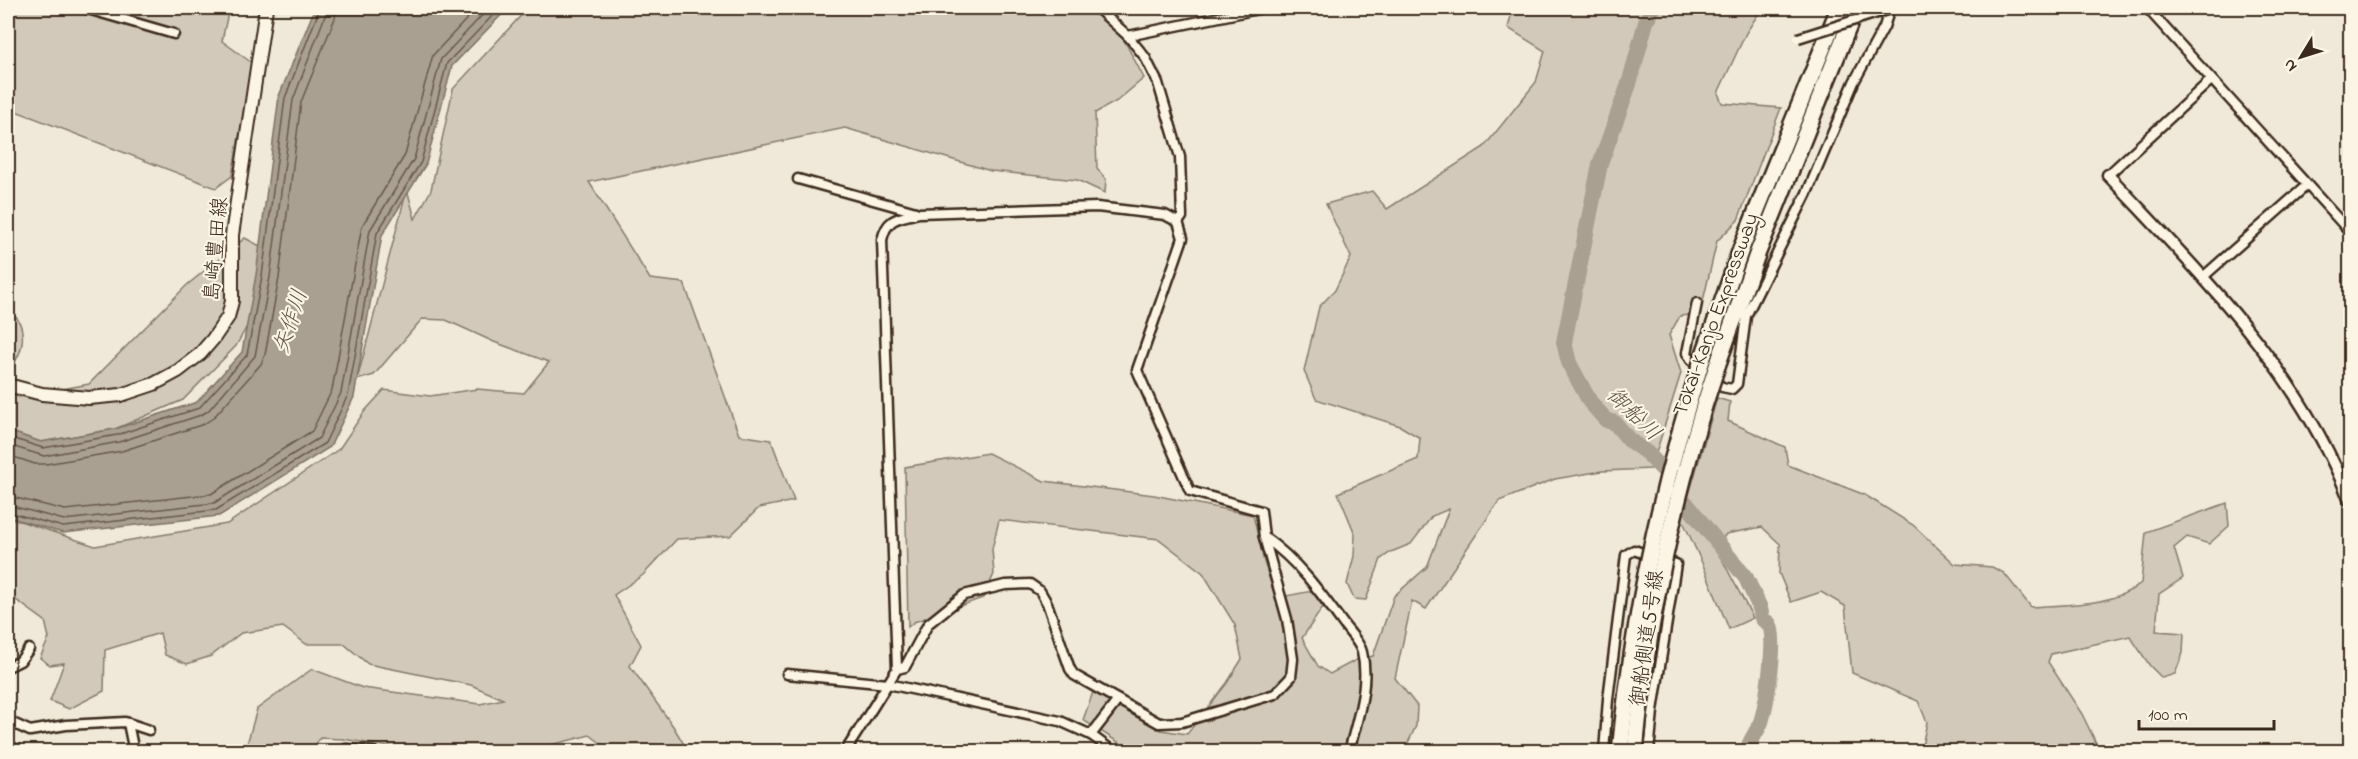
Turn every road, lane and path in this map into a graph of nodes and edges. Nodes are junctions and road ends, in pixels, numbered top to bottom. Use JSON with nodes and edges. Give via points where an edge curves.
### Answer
{"nodes":[{"id":1,"x":84,"y":8,"type":"edge"},
{"id":2,"x":266,"y":8,"type":"edge"},
{"id":3,"x":1097,"y":8,"type":"edge"},
{"id":4,"x":1263,"y":8,"type":"edge"},
{"id":5,"x":1839,"y":8,"type":"edge"},
{"id":6,"x":1856,"y":8,"type":"edge"},
{"id":7,"x":1890,"y":8,"type":"edge"},
{"id":8,"x":2147,"y":8,"type":"edge"},
{"id":9,"x":174,"y":34,"type":"dead end"},
{"id":10,"x":1128,"y":36,"type":"junction"},
{"id":11,"x":1798,"y":38,"type":"dead end"},
{"id":12,"x":2211,"y":80,"type":"junction"},
{"id":13,"x":2108,"y":175,"type":"joint"},
{"id":14,"x":798,"y":180,"type":"dead end"},
{"id":15,"x":2307,"y":185,"type":"junction"},
{"id":16,"x":919,"y":213,"type":"junction"},
{"id":17,"x":1178,"y":222,"type":"junction"},
{"id":18,"x":2350,"y":232,"type":"edge"},
{"id":19,"x":2203,"y":277,"type":"junction"},
{"id":20,"x":1697,"y":303,"type":"dead end"},
{"id":21,"x":1709,"y":363,"type":"junction"},
{"id":22,"x":8,"y":385,"type":"edge"},
{"id":23,"x":2350,"y":501,"type":"edge"},
{"id":24,"x":1264,"y":537,"type":"junction"},
{"id":25,"x":29,"y":650,"type":"dead end"},
{"id":26,"x":8,"y":667,"type":"edge"},
{"id":27,"x":897,"y":669,"type":"junction"},
{"id":28,"x":787,"y":674,"type":"dead end"},
{"id":29,"x":888,"y":684,"type":"junction"},
{"id":30,"x":1608,"y":699,"type":"junction"},
{"id":31,"x":1118,"y":700,"type":"junction"},
{"id":32,"x":1653,"y":711,"type":"junction"},
{"id":33,"x":8,"y":721,"type":"edge"},
{"id":34,"x":128,"y":723,"type":"junction"},
{"id":35,"x":149,"y":730,"type":"dead end"},
{"id":36,"x":1091,"y":735,"type":"junction"},
{"id":37,"x":8,"y":748,"type":"edge"},
{"id":38,"x":16,"y":752,"type":"edge"},
{"id":39,"x":134,"y":752,"type":"edge"},
{"id":40,"x":340,"y":752,"type":"edge"},
{"id":41,"x":374,"y":752,"type":"edge"},
{"id":42,"x":845,"y":752,"type":"edge"},
{"id":43,"x":1114,"y":752,"type":"edge"},
{"id":44,"x":1349,"y":752,"type":"edge"},
{"id":45,"x":1604,"y":752,"type":"edge"},
{"id":46,"x":1620,"y":752,"type":"edge"},
{"id":47,"x":1635,"y":752,"type":"edge"},
{"id":48,"x":1649,"y":752,"type":"edge"}],
"edges":[{"from":1,"to":9,"type":"street"},
{"from":2,"to":22,"type":"main road","name":"島崎豊田線","via":[[232,235],[232,300],[228,317],[213,339],[178,371],[154,384],[121,394],[89,398],[42,394]]},
{"from":3,"to":10,"type":"street"},
{"from":4,"to":10,"type":"street"},
{"from":5,"to":21,"type":"highway","name":"Tokai-Kanjo Expressway","via":[[1745,239]]},
{"from":6,"to":21,"type":"highway","name":"Tokai-Kanjo Expressway"},
{"from":7,"to":11,"type":"street","bridge":true},
{"from":7,"to":20,"type":"street","via":[[1807,193],[1746,316],[1737,384],[1732,389],[1722,387],[1687,353]]},
{"from":8,"to":12,"type":"street"},
{"from":10,"to":17,"type":"street","via":[[1145,57],[1158,83],[1180,157],[1182,217]]},
{"from":12,"to":13,"type":"street"},
{"from":12,"to":15,"type":"street"},
{"from":13,"to":19,"type":"street"},
{"from":14,"to":16,"type":"street"},
{"from":15,"to":18,"type":"street"},
{"from":15,"to":19,"type":"street"},
{"from":16,"to":17,"type":"street","via":[[1097,207],[1165,214]]},
{"from":16,"to":27,"type":"street","via":[[890,222],[882,240]]},
{"from":17,"to":24,"type":"street","via":[[1183,238],[1137,370],[1190,491],[1261,511]]},
{"from":19,"to":23,"type":"street","via":[[2290,384],[2331,456]]},
{"from":21,"to":46,"type":"highway","name":"Tokai-Kanjo Expressway","bridge":true,"via":[[1671,462],[1650,550]]},
{"from":21,"to":47,"type":"highway","name":"Tokai-Kanjo Expressway","bridge":true,"via":[[1665,554],[1648,646]]},
{"from":24,"to":31,"type":"street","via":[[1287,619],[1293,659],[1291,676],[1275,694],[1182,722],[1159,723]]},
{"from":24,"to":44,"type":"street","via":[[1308,574],[1362,650],[1365,680]]},
{"from":25,"to":26,"type":"street","via":[[20,662]]},
{"from":27,"to":29,"type":"street"},
{"from":27,"to":31,"type":"street","via":[[905,667],[928,624],[964,595],[1005,585],[1030,584],[1047,603],[1074,675]]},
{"from":28,"to":29,"type":"street"},
{"from":29,"to":36,"type":"street","via":[[1060,721]]},
{"from":29,"to":42,"type":"street"},
{"from":30,"to":32,"type":"street"},
{"from":30,"to":32,"type":"street","name":"御船側道5号線","via":[[1626,555],[1634,550],[1677,564]]},
{"from":30,"to":45,"type":"street","name":"御船側道5号線"},
{"from":31,"to":36,"type":"street"},
{"from":32,"to":48,"type":"street","name":"御船側道5号線"},
{"from":33,"to":34,"type":"street","via":[[30,731],[66,725]]},
{"from":34,"to":35,"type":"street"},
{"from":34,"to":39,"type":"street"},
{"from":36,"to":43,"type":"street"},
{"from":37,"to":38,"type":"main road"},
{"from":40,"to":41,"type":"street"}]}
